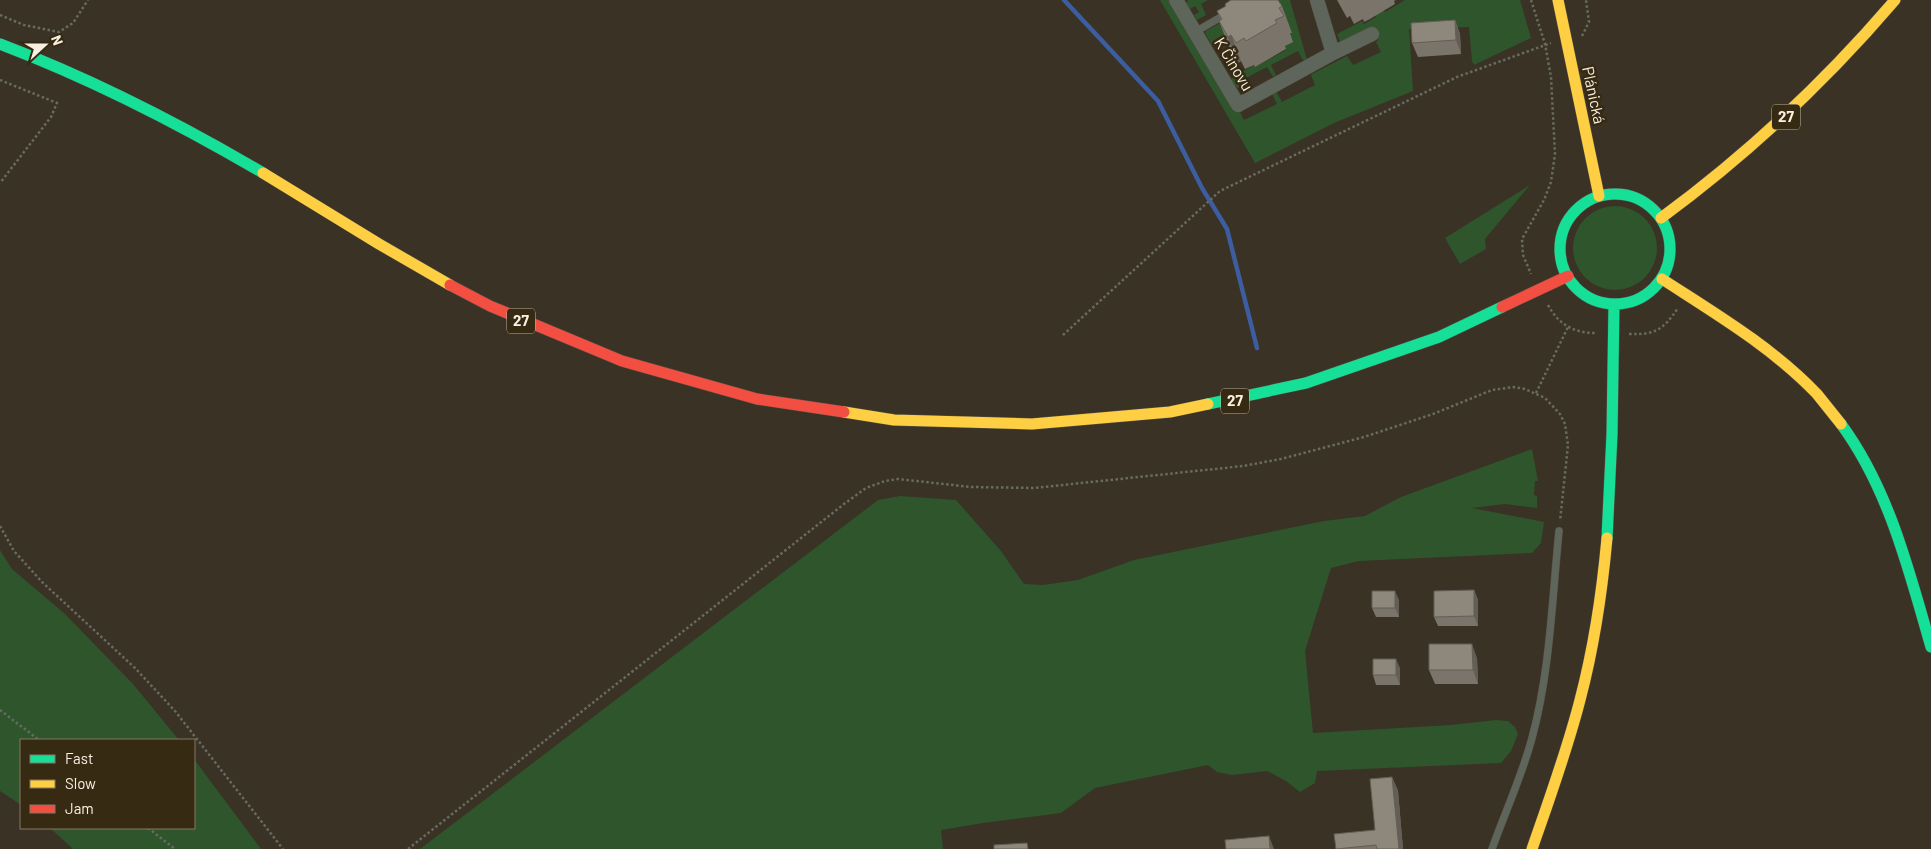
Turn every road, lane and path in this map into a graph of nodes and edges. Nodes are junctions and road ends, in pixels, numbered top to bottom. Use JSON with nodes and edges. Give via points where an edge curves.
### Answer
{"nodes":[{"id":1,"x":88,"y":0,"type":"edge"},
{"id":2,"x":1176,"y":0,"type":"edge"},
{"id":3,"x":1317,"y":0,"type":"edge"},
{"id":4,"x":1531,"y":0,"type":"edge"},
{"id":5,"x":1558,"y":0,"type":"edge"},
{"id":6,"x":1586,"y":0,"type":"edge"},
{"id":7,"x":1895,"y":0,"type":"edge"},
{"id":8,"x":1234,"y":9,"type":"edge"},
{"id":9,"x":0,"y":15,"type":"edge"},
{"id":10,"x":1195,"y":32,"type":"junction"},
{"id":11,"x":1372,"y":34,"type":"dead end"},
{"id":12,"x":1567,"y":41,"type":"junction"},
{"id":13,"x":0,"y":44,"type":"edge"},
{"id":14,"x":1545,"y":44,"type":"junction"},
{"id":15,"x":1333,"y":53,"type":"junction"},
{"id":16,"x":0,"y":80,"type":"edge"},
{"id":17,"x":0,"y":183,"type":"edge"},
{"id":18,"x":1599,"y":196,"type":"junction"},
{"id":19,"x":1661,"y":218,"type":"junction"},
{"id":20,"x":1568,"y":276,"type":"junction"},
{"id":21,"x":1662,"y":279,"type":"junction"},
{"id":22,"x":1541,"y":291,"type":"junction"},
{"id":23,"x":1687,"y":295,"type":"junction"},
{"id":24,"x":1614,"y":304,"type":"junction"},
{"id":25,"x":1568,"y":327,"type":"junction"},
{"id":26,"x":1613,"y":334,"type":"junction"},
{"id":27,"x":1063,"y":336,"type":"dead end"},
{"id":28,"x":1536,"y":393,"type":"junction"},
{"id":29,"x":0,"y":526,"type":"edge"},
{"id":30,"x":1559,"y":531,"type":"joint"},
{"id":31,"x":1931,"y":647,"type":"edge"},
{"id":32,"x":0,"y":710,"type":"edge"},
{"id":33,"x":38,"y":739,"type":"edge"},
{"id":34,"x":149,"y":829,"type":"edge"},
{"id":35,"x":175,"y":849,"type":"edge"},
{"id":36,"x":283,"y":849,"type":"edge"},
{"id":37,"x":408,"y":849,"type":"edge"},
{"id":38,"x":1492,"y":849,"type":"edge"},
{"id":39,"x":1532,"y":849,"type":"edge"}],
"edges":[{"from":1,"to":9,"type":"path","via":[[73,23],[59,32],[24,26]]},
{"from":2,"to":10,"type":"street","name":"K Čínovu"},
{"from":3,"to":15,"type":"street"},
{"from":4,"to":14,"type":"path"},
{"from":5,"to":12,"type":"main road","name":"Plánická"},
{"from":6,"to":12,"type":"path","via":[[1589,26],[1581,38]]},
{"from":7,"to":19,"type":"main road","number":"27","via":[[1845,58],[1791,112],[1734,162]]},
{"from":8,"to":10,"type":"lane"},
{"from":10,"to":15,"type":"street","name":"K Čínovu","via":[[1238,105]]},
{"from":11,"to":15,"type":"street","name":"K Čínovu"},
{"from":12,"to":14,"type":"path"},
{"from":12,"to":18,"type":"main road","name":"Plánická"},
{"from":13,"to":22,"type":"main road","number":"27","via":[[82,76],[176,123],[426,272],[519,320],[674,378],[816,410],[916,422],[1000,425],[1097,421],[1198,408],[1280,391],[1370,364],[1454,332]]},
{"from":14,"to":22,"type":"path","via":[[1553,95],[1555,154],[1551,182],[1525,232],[1522,249],[1525,262]]},
{"from":14,"to":27,"type":"path","via":[[1457,76],[1220,191]]},
{"from":16,"to":17,"type":"path","via":[[57,103],[51,117]]},
{"from":18,"to":19,"type":"main road","via":[[1616,193],[1634,197],[1649,205]]},
{"from":18,"to":20,"type":"main road","via":[[1579,207],[1565,226],[1560,254]]},
{"from":19,"to":21,"type":"main road","via":[[1670,245]]},
{"from":20,"to":22,"type":"main road","number":"27"},
{"from":20,"to":24,"type":"main road","via":[[1574,286],[1587,296]]},
{"from":21,"to":23,"type":"main road"},
{"from":21,"to":24,"type":"main road","via":[[1643,296]]},
{"from":22,"to":25,"type":"path","via":[[1552,313]]},
{"from":23,"to":26,"type":"path","via":[[1668,322],[1656,331]]},
{"from":23,"to":31,"type":"main road","via":[[1787,365],[1812,389],[1849,434],[1879,488],[1906,558]]},
{"from":24,"to":26,"type":"main road"},
{"from":25,"to":26,"type":"path","via":[[1580,332]]},
{"from":25,"to":28,"type":"path"},
{"from":26,"to":39,"type":"main road","via":[[1607,535],[1597,623],[1581,700]]},
{"from":28,"to":30,"type":"path","via":[[1560,414],[1567,435]]},
{"from":28,"to":37,"type":"path","via":[[1503,387],[1371,435],[1281,459],[1228,469],[1034,488],[898,479],[878,483],[844,504]]},
{"from":29,"to":36,"type":"path","via":[[14,551],[42,582],[135,668],[175,711]]},
{"from":30,"to":38,"type":"lane","via":[[1541,698],[1519,780]]},
{"from":32,"to":33,"type":"path"},
{"from":34,"to":35,"type":"path"}]}
